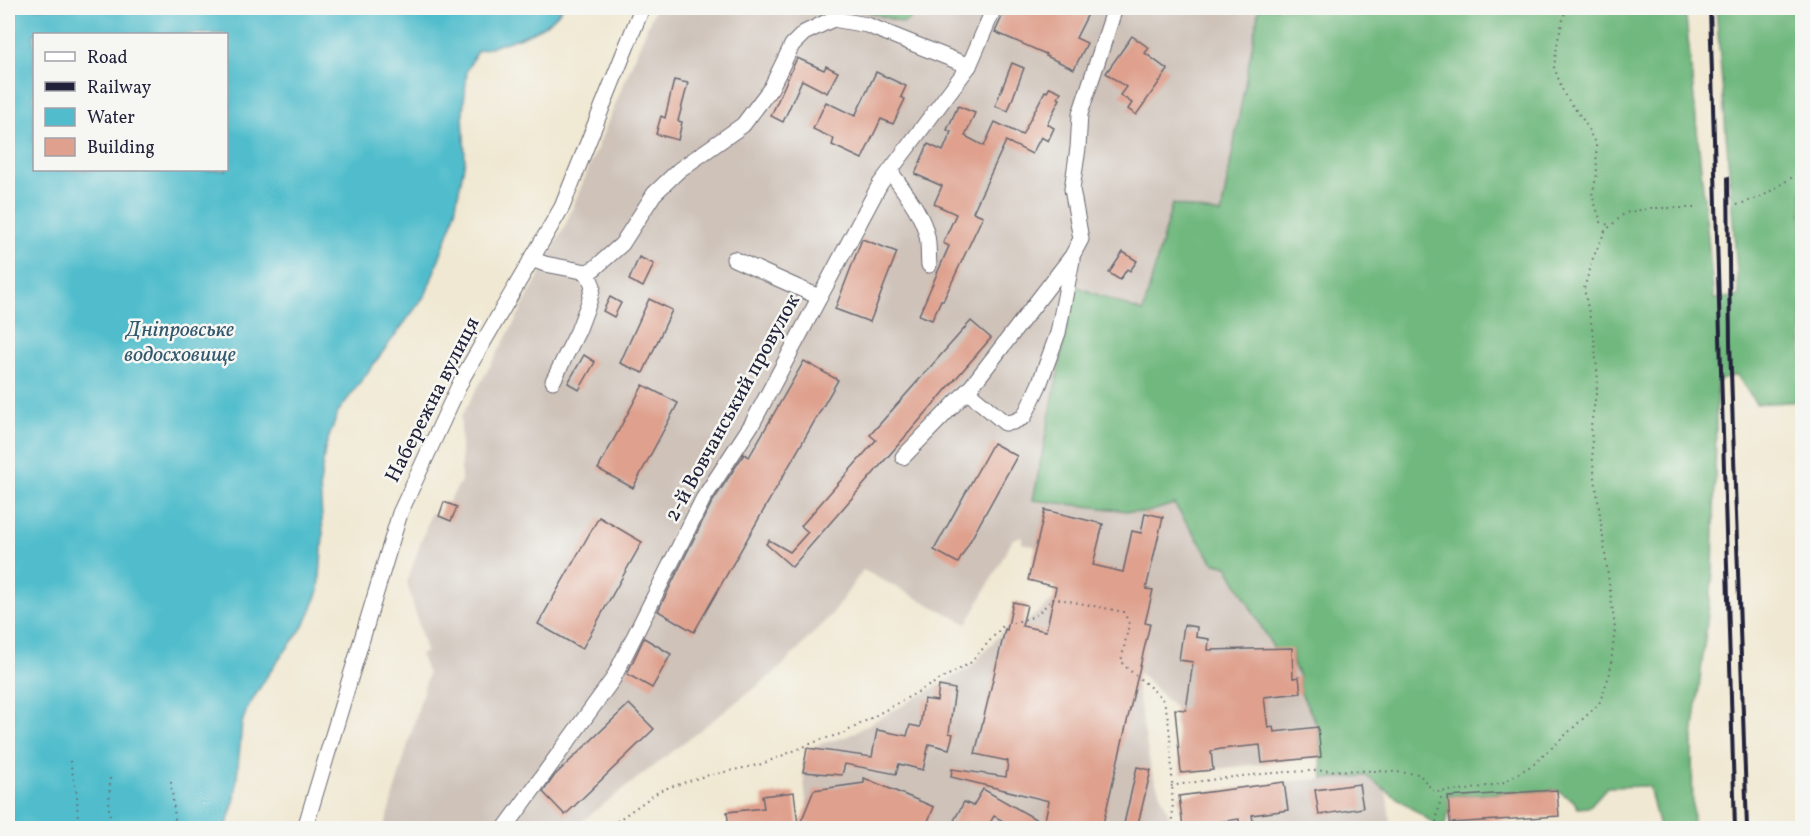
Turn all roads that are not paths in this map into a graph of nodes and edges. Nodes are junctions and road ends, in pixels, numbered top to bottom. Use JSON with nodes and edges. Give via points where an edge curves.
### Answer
{"nodes":[{"id":1,"x":642,"y":8,"type":"edge"},
{"id":2,"x":994,"y":8,"type":"edge"},
{"id":3,"x":1115,"y":8,"type":"edge"},
{"id":4,"x":969,"y":66,"type":"junction"},
{"id":5,"x":890,"y":171,"type":"junction"},
{"id":6,"x":1072,"y":256,"type":"junction"},
{"id":7,"x":531,"y":259,"type":"junction"},
{"id":8,"x":734,"y":260,"type":"dead end"},
{"id":9,"x":929,"y":265,"type":"dead end"},
{"id":10,"x":586,"y":272,"type":"junction"},
{"id":11,"x":819,"y":297,"type":"junction"},
{"id":12,"x":553,"y":381,"type":"dead end"},
{"id":13,"x":967,"y":391,"type":"junction"},
{"id":14,"x":903,"y":457,"type":"dead end"},
{"id":15,"x":305,"y":828,"type":"edge"},
{"id":16,"x":505,"y":828,"type":"edge"}],
"edges":[{"from":1,"to":7,"type":"street","name":"Набережна вулиця","via":[[562,207]]},
{"from":2,"to":4,"type":"street","name":"2-й Вовчанський провулок"},
{"from":3,"to":6,"type":"street","via":[[1080,114],[1072,189],[1081,239]]},
{"from":4,"to":5,"type":"street","name":"2-й Вовчанський провулок"},
{"from":4,"to":10,"type":"street","via":[[867,25],[833,19],[804,33],[792,45],[771,88],[743,125],[679,170],[654,194],[622,244]]},
{"from":5,"to":9,"type":"street","via":[[922,222],[928,237]]},
{"from":5,"to":11,"type":"street","name":"2-й Вовчанський провулок"},
{"from":6,"to":13,"type":"street"},
{"from":6,"to":13,"type":"street","via":[[1058,333],[1024,417],[1005,423]]},
{"from":7,"to":10,"type":"street"},
{"from":7,"to":15,"type":"street","name":"Набережна вулиця","via":[[463,377],[400,513]]},
{"from":8,"to":11,"type":"street"},
{"from":10,"to":12,"type":"street","via":[[593,286],[590,302]]},
{"from":11,"to":16,"type":"street","name":"2-й Вовчанський провулок","via":[[752,424],[703,500],[613,679]]},
{"from":13,"to":14,"type":"street"}]}
